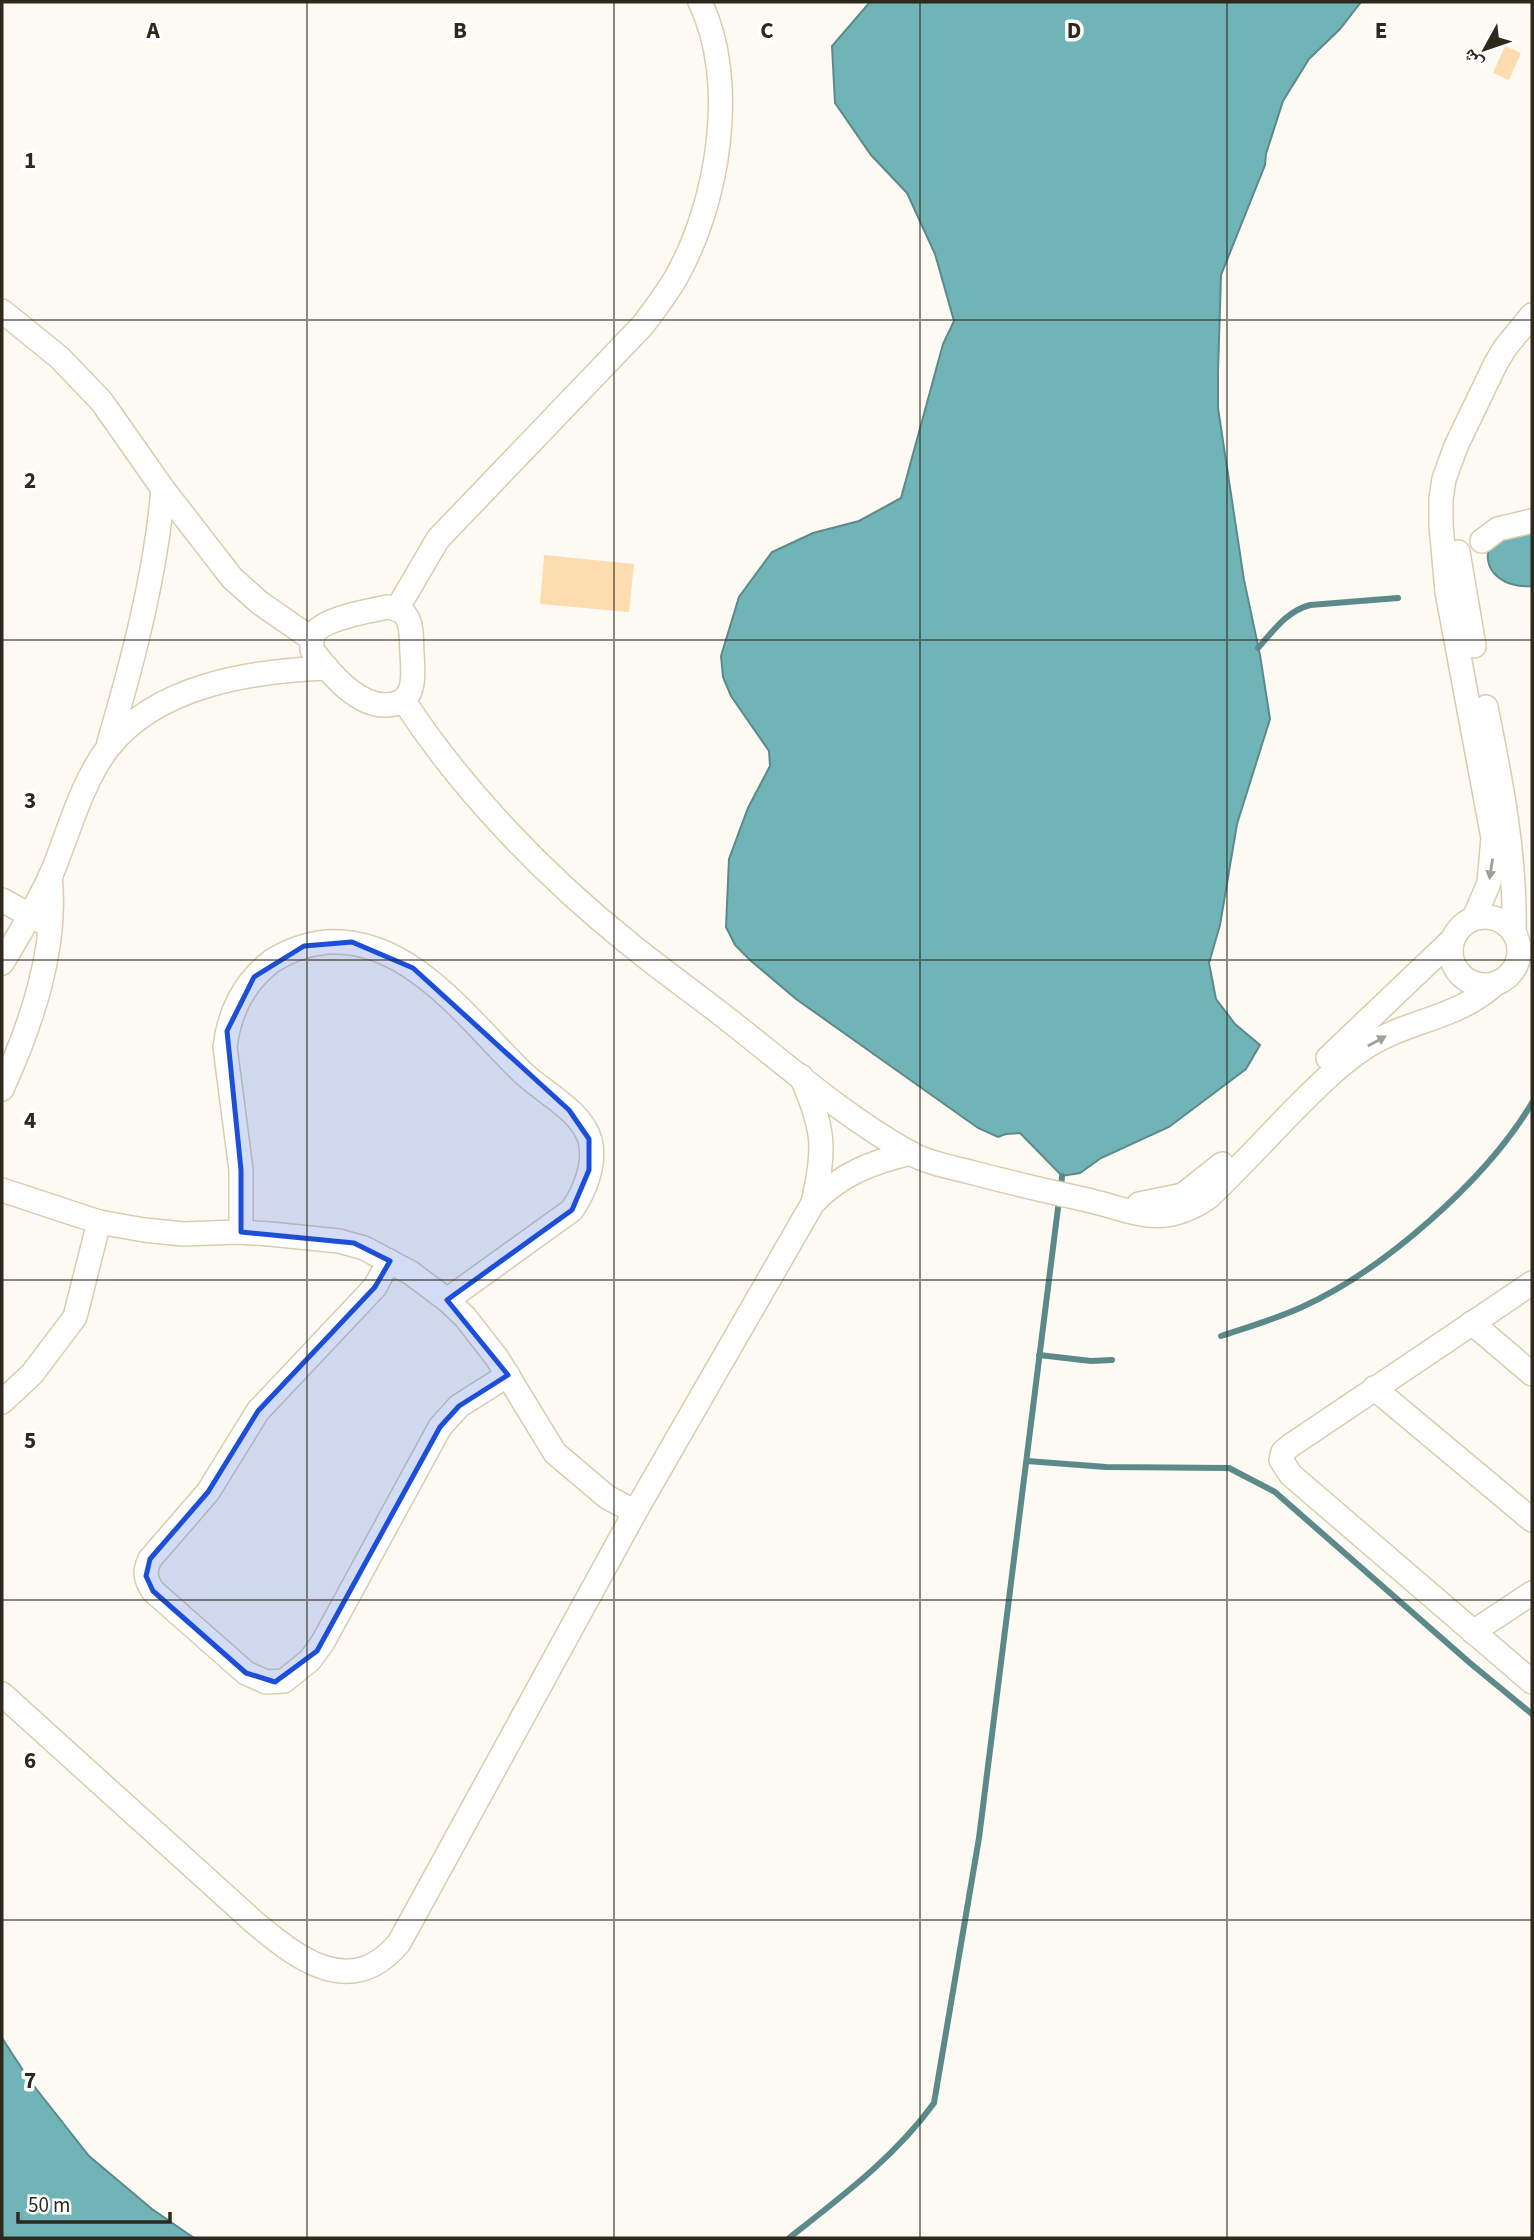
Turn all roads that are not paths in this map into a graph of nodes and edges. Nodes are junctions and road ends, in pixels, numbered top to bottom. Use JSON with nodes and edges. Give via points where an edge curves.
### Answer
{"nodes":[{"id":1,"x":700,"y":2,"type":"edge"},
{"id":2,"x":2,"y":311,"type":"edge"},
{"id":3,"x":1532,"y":322,"type":"edge"},
{"id":4,"x":163,"y":489,"type":"junction"},
{"id":5,"x":1532,"y":521,"type":"edge"},
{"id":6,"x":1482,"y":541,"type":"dead end"},
{"id":7,"x":397,"y":609,"type":"junction"},
{"id":8,"x":312,"y":639,"type":"junction"},
{"id":9,"x":327,"y":668,"type":"junction"},
{"id":10,"x":404,"y":701,"type":"junction"},
{"id":11,"x":107,"y":749,"type":"junction"},
{"id":12,"x":50,"y":876,"type":"junction"},
{"id":13,"x":2,"y":900,"type":"edge"},
{"id":14,"x":29,"y":916,"type":"junction"},
{"id":15,"x":1474,"y":918,"type":"junction"},
{"id":16,"x":52,"y":927,"type":"junction"},
{"id":17,"x":1514,"y":933,"type":"junction"},
{"id":18,"x":1453,"y":939,"type":"junction"},
{"id":19,"x":2,"y":964,"type":"edge"},
{"id":20,"x":1496,"y":983,"type":"junction"},
{"id":21,"x":801,"y":1076,"type":"junction"},
{"id":22,"x":2,"y":1089,"type":"edge"},
{"id":23,"x":911,"y":1153,"type":"junction"},
{"id":24,"x":2,"y":1190,"type":"edge"},
{"id":25,"x":813,"y":1203,"type":"junction"},
{"id":26,"x":1108,"y":1204,"type":"junction"},
{"id":27,"x":99,"y":1222,"type":"junction"},
{"id":28,"x":241,"y":1232,"type":"junction"},
{"id":29,"x":389,"y":1261,"type":"junction"},
{"id":30,"x":1532,"y":1283,"type":"edge"},
{"id":31,"x":446,"y":1300,"type":"junction"},
{"id":32,"x":1472,"y":1323,"type":"junction"},
{"id":33,"x":32,"y":1374,"type":"junction"},
{"id":34,"x":1532,"y":1374,"type":"edge"},
{"id":35,"x":2,"y":1375,"type":"edge"},
{"id":36,"x":508,"y":1375,"type":"junction"},
{"id":37,"x":1374,"y":1388,"type":"junction"},
{"id":38,"x":2,"y":1402,"type":"edge"},
{"id":39,"x":635,"y":1512,"type":"junction"},
{"id":40,"x":1532,"y":1520,"type":"edge"},
{"id":41,"x":1532,"y":1592,"type":"edge"},
{"id":42,"x":1473,"y":1632,"type":"junction"},
{"id":43,"x":1532,"y":1682,"type":"edge"},
{"id":44,"x":2,"y":1694,"type":"edge"}],
"edges":[{"from":1,"to":7,"type":"street","via":[[715,42],[721,102],[710,183],[683,264],[643,324],[438,539]]},
{"from":2,"to":4,"type":"street","via":[[88,386]]},
{"from":3,"to":15,"type":"street","one_way":true,"via":[[1505,348],[1452,455],[1441,499],[1447,592],[1493,838],[1489,883]]},
{"from":3,"to":17,"type":"street","via":[[1471,447],[1454,511],[1459,566],[1504,803]]},
{"from":4,"to":8,"type":"street","via":[[232,578]]},
{"from":4,"to":11,"type":"street","via":[[156,546]]},
{"from":5,"to":6,"type":"street","via":[[1498,529]]},
{"from":7,"to":8,"type":"street","via":[[387,607],[335,620],[316,631]]},
{"from":7,"to":10,"type":"street","via":[[410,624],[413,669]]},
{"from":8,"to":9,"type":"street","via":[[312,650]]},
{"from":9,"to":10,"type":"street","via":[[370,703],[383,706]]},
{"from":9,"to":11,"type":"street","via":[[270,672],[185,695],[143,714]]},
{"from":10,"to":21,"type":"street","via":[[469,788],[582,903]]},
{"from":11,"to":12,"type":"street"},
{"from":12,"to":14,"type":"street"},
{"from":12,"to":16,"type":"street"},
{"from":13,"to":14,"type":"street"},
{"from":14,"to":16,"type":"street"},
{"from":14,"to":19,"type":"street"},
{"from":15,"to":17,"type":"street","via":[[1496,919]]},
{"from":15,"to":18,"type":"street","via":[[1461,926]]},
{"from":16,"to":22,"type":"street","via":[[31,1009]]},
{"from":17,"to":20,"type":"street","via":[[1519,947],[1517,963]]},
{"from":18,"to":20,"type":"street","via":[[1451,954],[1460,975],[1481,985]]},
{"from":18,"to":26,"type":"street","via":[[1195,1188],[1154,1202]]},
{"from":26,"to":20,"type":"street","one_way":true,"via":[[1163,1217],[1200,1203],[1351,1057],[1396,1031],[1462,1009]]},
{"from":21,"to":23,"type":"street"},
{"from":21,"to":25,"type":"street","via":[[821,1135]]},
{"from":23,"to":25,"type":"street","via":[[852,1171]]},
{"from":23,"to":26,"type":"street","via":[[1039,1191]]},
{"from":24,"to":27,"type":"street"},
{"from":25,"to":39,"type":"street"},
{"from":27,"to":28,"type":"street","via":[[183,1234]]},
{"from":27,"to":33,"type":"street","via":[[75,1317]]},
{"from":28,"to":29,"type":"street","via":[[354,1243]]},
{"from":28,"to":31,"type":"street","via":[[242,1170],[225,1047],[237,1003],[265,966],[290,951],[320,943],[368,946],[412,968],[438,989],[523,1073],[579,1120],[589,1139],[589,1170],[572,1210]]},
{"from":29,"to":31,"type":"street"},
{"from":29,"to":36,"type":"street","via":[[375,1287],[258,1411],[208,1493],[150,1559],[146,1576],[153,1591],[246,1673],[265,1682],[284,1681],[310,1660],[323,1642],[440,1427],[459,1406]]},
{"from":30,"to":32,"type":"street"},
{"from":31,"to":36,"type":"street"},
{"from":32,"to":34,"type":"street"},
{"from":32,"to":37,"type":"street"},
{"from":33,"to":35,"type":"street"},
{"from":33,"to":38,"type":"street"},
{"from":36,"to":39,"type":"street","via":[[555,1453],[607,1497]]},
{"from":37,"to":40,"type":"street"},
{"from":37,"to":42,"type":"street","via":[[1290,1446],[1281,1460],[1291,1475]]},
{"from":39,"to":44,"type":"street","via":[[398,1942],[365,1969],[320,1967],[276,1940]]},
{"from":41,"to":42,"type":"street"},
{"from":42,"to":43,"type":"street"}]}
